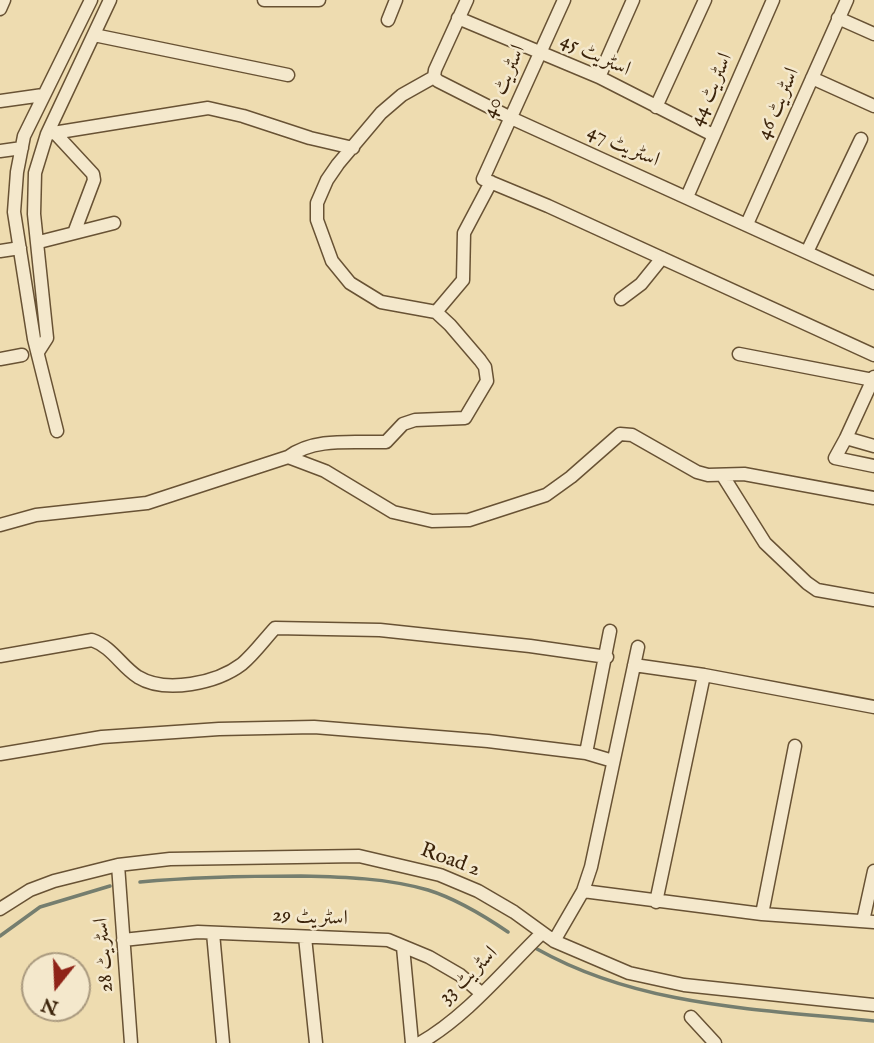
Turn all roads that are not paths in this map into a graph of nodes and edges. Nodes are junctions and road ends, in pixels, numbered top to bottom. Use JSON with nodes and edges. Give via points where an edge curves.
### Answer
{"nodes":[{"id":1,"x":4,"y":0,"type":"edge"},
{"id":2,"x":91,"y":0,"type":"edge"},
{"id":3,"x":110,"y":0,"type":"edge"},
{"id":4,"x":264,"y":0,"type":"edge"},
{"id":5,"x":396,"y":0,"type":"edge"},
{"id":6,"x":467,"y":0,"type":"edge"},
{"id":7,"x":563,"y":0,"type":"edge"},
{"id":8,"x":633,"y":0,"type":"edge"},
{"id":9,"x":705,"y":0,"type":"edge"},
{"id":10,"x":773,"y":0,"type":"edge"},
{"id":11,"x":847,"y":0,"type":"edge"},
{"id":12,"x":318,"y":1,"type":"edge"},
{"id":13,"x":0,"y":9,"type":"edge"},
{"id":14,"x":458,"y":18,"type":"junction"},
{"id":15,"x":838,"y":18,"type":"junction"},
{"id":16,"x":388,"y":20,"type":"dead end"},
{"id":17,"x":874,"y":34,"type":"edge"},
{"id":18,"x":93,"y":35,"type":"junction"},
{"id":19,"x":539,"y":52,"type":"junction"},
{"id":20,"x":288,"y":75,"type":"dead end"},
{"id":21,"x":434,"y":77,"type":"junction"},
{"id":22,"x":599,"y":77,"type":"junction"},
{"id":23,"x":812,"y":78,"type":"junction"},
{"id":24,"x":43,"y":94,"type":"junction"},
{"id":25,"x":0,"y":101,"type":"edge"},
{"id":26,"x":874,"y":106,"type":"edge"},
{"id":27,"x":656,"y":107,"type":"junction"},
{"id":28,"x":511,"y":118,"type":"junction"},
{"id":29,"x":51,"y":133,"type":"junction"},
{"id":30,"x":713,"y":135,"type":"junction"},
{"id":31,"x":861,"y":139,"type":"dead end"},
{"id":32,"x":22,"y":148,"type":"junction"},
{"id":33,"x":353,"y":148,"type":"junction"},
{"id":34,"x":0,"y":152,"type":"edge"},
{"id":35,"x":487,"y":180,"type":"junction"},
{"id":36,"x":687,"y":197,"type":"junction"},
{"id":37,"x":114,"y":223,"type":"dead end"},
{"id":38,"x":747,"y":224,"type":"junction"},
{"id":39,"x":74,"y":233,"type":"junction"},
{"id":40,"x":39,"y":242,"type":"junction"},
{"id":41,"x":20,"y":248,"type":"junction"},
{"id":42,"x":0,"y":251,"type":"edge"},
{"id":43,"x":807,"y":252,"type":"junction"},
{"id":44,"x":662,"y":258,"type":"junction"},
{"id":45,"x":874,"y":283,"type":"edge"},
{"id":46,"x":621,"y":299,"type":"dead end"},
{"id":47,"x":436,"y":312,"type":"junction"},
{"id":48,"x":38,"y":352,"type":"junction"},
{"id":49,"x":738,"y":354,"type":"dead end"},
{"id":50,"x":22,"y":355,"type":"dead end"},
{"id":51,"x":874,"y":355,"type":"edge"},
{"id":52,"x":0,"y":359,"type":"edge"},
{"id":53,"x":873,"y":379,"type":"edge"},
{"id":54,"x":57,"y":431,"type":"dead end"},
{"id":55,"x":846,"y":438,"type":"junction"},
{"id":56,"x":874,"y":446,"type":"edge"},
{"id":57,"x":288,"y":457,"type":"junction"},
{"id":58,"x":874,"y":466,"type":"edge"},
{"id":59,"x":723,"y":476,"type":"junction"},
{"id":60,"x":874,"y":498,"type":"edge"},
{"id":61,"x":0,"y":525,"type":"edge"},
{"id":62,"x":874,"y":600,"type":"edge"},
{"id":63,"x":610,"y":631,"type":"dead end"},
{"id":64,"x":638,"y":647,"type":"dead end"},
{"id":65,"x":0,"y":656,"type":"edge"},
{"id":66,"x":607,"y":657,"type":"junction"},
{"id":67,"x":634,"y":665,"type":"junction"},
{"id":68,"x":704,"y":676,"type":"junction"},
{"id":69,"x":874,"y":707,"type":"edge"},
{"id":70,"x":795,"y":746,"type":"dead end"},
{"id":71,"x":586,"y":753,"type":"junction"},
{"id":72,"x":0,"y":754,"type":"edge"},
{"id":73,"x":613,"y":761,"type":"junction"},
{"id":74,"x":118,"y":865,"type":"junction"},
{"id":75,"x":874,"y":871,"type":"edge"},
{"id":76,"x":583,"y":891,"type":"junction"},
{"id":77,"x":656,"y":902,"type":"junction"},
{"id":78,"x":0,"y":909,"type":"edge"},
{"id":79,"x":762,"y":914,"type":"junction"},
{"id":80,"x":869,"y":922,"type":"edge"},
{"id":81,"x":214,"y":933,"type":"junction"},
{"id":82,"x":542,"y":933,"type":"junction"},
{"id":83,"x":305,"y":937,"type":"junction"},
{"id":84,"x":123,"y":940,"type":"junction"},
{"id":85,"x":554,"y":941,"type":"junction"},
{"id":86,"x":403,"y":947,"type":"junction"},
{"id":87,"x":481,"y":993,"type":"junction"},
{"id":88,"x":874,"y":1004,"type":"edge"},
{"id":89,"x":691,"y":1017,"type":"dead end"},
{"id":90,"x":131,"y":1043,"type":"edge"},
{"id":91,"x":223,"y":1043,"type":"edge"},
{"id":92,"x":316,"y":1043,"type":"edge"},
{"id":93,"x":412,"y":1043,"type":"edge"},
{"id":94,"x":420,"y":1043,"type":"edge"},
{"id":95,"x":715,"y":1043,"type":"edge"}],
"edges":[{"from":1,"to":13,"type":"street"},
{"from":2,"to":24,"type":"street"},
{"from":3,"to":18,"type":"street"},
{"from":4,"to":12,"type":"street"},
{"from":5,"to":16,"type":"street"},
{"from":6,"to":14,"type":"street"},
{"from":7,"to":19,"type":"street","name":"اسٹریٹ 40"},
{"from":8,"to":22,"type":"street"},
{"from":9,"to":27,"type":"street"},
{"from":10,"to":30,"type":"street","name":"اسٹریٹ 44"},
{"from":11,"to":15,"type":"street","name":"اسٹریٹ 46"},
{"from":14,"to":19,"type":"street","name":"اسٹریٹ 45"},
{"from":14,"to":21,"type":"street"},
{"from":15,"to":17,"type":"street"},
{"from":15,"to":23,"type":"street","name":"اسٹریٹ 46"},
{"from":18,"to":20,"type":"street"},
{"from":18,"to":29,"type":"street"},
{"from":19,"to":22,"type":"street","name":"اسٹریٹ 45"},
{"from":19,"to":28,"type":"street","name":"اسٹریٹ 40"},
{"from":21,"to":28,"type":"street","name":"اسٹریٹ 47"},
{"from":21,"to":33,"type":"street","via":[[381,113]]},
{"from":22,"to":27,"type":"street","name":"اسٹریٹ 45"},
{"from":23,"to":26,"type":"street"},
{"from":23,"to":38,"type":"street","name":"اسٹریٹ 46"},
{"from":24,"to":25,"type":"street"},
{"from":24,"to":32,"type":"street"},
{"from":27,"to":30,"type":"street","name":"اسٹریٹ 45"},
{"from":28,"to":35,"type":"street","name":"اسٹریٹ 40"},
{"from":28,"to":36,"type":"street","name":"اسٹریٹ 47"},
{"from":29,"to":33,"type":"street","via":[[208,108]]},
{"from":29,"to":39,"type":"street","via":[[93,174]]},
{"from":29,"to":40,"type":"street","via":[[35,173]]},
{"from":30,"to":36,"type":"street","name":"اسٹریٹ 44"},
{"from":31,"to":43,"type":"street"},
{"from":32,"to":34,"type":"street"},
{"from":32,"to":41,"type":"street","via":[[14,212]]},
{"from":33,"to":47,"type":"street","via":[[333,171],[317,203],[317,220],[332,261],[350,283],[373,298]]},
{"from":35,"to":44,"type":"street"},
{"from":35,"to":47,"type":"street","name":"اسٹریٹ 40","via":[[464,233],[463,280]]},
{"from":36,"to":38,"type":"street","name":"اسٹریٹ 47"},
{"from":37,"to":39,"type":"street"},
{"from":38,"to":43,"type":"street","name":"اسٹریٹ 47"},
{"from":39,"to":40,"type":"street"},
{"from":40,"to":48,"type":"street","via":[[47,338]]},
{"from":41,"to":42,"type":"street"},
{"from":41,"to":48,"type":"street"},
{"from":43,"to":45,"type":"street","name":"اسٹریٹ 47"},
{"from":44,"to":46,"type":"street","via":[[641,284]]},
{"from":44,"to":51,"type":"street"},
{"from":47,"to":57,"type":"street","via":[[485,367],[486,381],[465,418],[415,420],[403,424],[386,442],[305,446]]},
{"from":48,"to":54,"type":"street"},
{"from":49,"to":53,"type":"street"},
{"from":50,"to":52,"type":"street"},
{"from":53,"to":55,"type":"street"},
{"from":55,"to":56,"type":"street"},
{"from":55,"to":58,"type":"street","via":[[835,458]]},
{"from":57,"to":59,"type":"street","via":[[325,471],[393,512],[432,521],[469,520],[546,495],[620,434],[632,435],[697,472]]},
{"from":57,"to":61,"type":"street","via":[[147,503],[36,516]]},
{"from":59,"to":60,"type":"street","via":[[744,474]]},
{"from":59,"to":62,"type":"street","via":[[765,543],[807,583],[817,590]]},
{"from":63,"to":66,"type":"street"},
{"from":64,"to":67,"type":"street"},
{"from":65,"to":66,"type":"street","via":[[92,640],[104,644],[139,677],[163,686],[188,685],[224,674],[241,665],[275,628],[380,630]]},
{"from":66,"to":71,"type":"street"},
{"from":67,"to":68,"type":"street"},
{"from":67,"to":73,"type":"street"},
{"from":68,"to":69,"type":"street"},
{"from":68,"to":77,"type":"street"},
{"from":70,"to":79,"type":"street"},
{"from":71,"to":72,"type":"street","via":[[314,727],[102,737]]},
{"from":71,"to":73,"type":"street"},
{"from":73,"to":76,"type":"street"},
{"from":74,"to":78,"type":"street","name":"Road 2","via":[[54,881]]},
{"from":74,"to":82,"type":"street","name":"Road 2","via":[[222,857],[359,856],[404,865],[478,891]]},
{"from":74,"to":84,"type":"street","name":"اسٹریٹ 28"},
{"from":75,"to":80,"type":"street"},
{"from":76,"to":77,"type":"street"},
{"from":76,"to":85,"type":"street"},
{"from":77,"to":79,"type":"street"},
{"from":79,"to":80,"type":"street"},
{"from":81,"to":83,"type":"street","name":"اسٹریٹ 29"},
{"from":81,"to":84,"type":"street","name":"اسٹریٹ 29"},
{"from":81,"to":91,"type":"street"},
{"from":82,"to":85,"type":"street","name":"Road 2"},
{"from":82,"to":87,"type":"street","name":"اسٹریٹ 33"},
{"from":83,"to":86,"type":"street","name":"اسٹریٹ 29","via":[[388,940]]},
{"from":83,"to":92,"type":"street"},
{"from":84,"to":90,"type":"street","name":"اسٹریٹ 28"},
{"from":85,"to":88,"type":"street","name":"Road 2","via":[[629,973],[684,985]]},
{"from":86,"to":87,"type":"street","name":"اسٹریٹ 29","via":[[460,975]]},
{"from":86,"to":93,"type":"street"},
{"from":87,"to":94,"type":"street","name":"اسٹریٹ 33"},
{"from":89,"to":95,"type":"street"}]}
